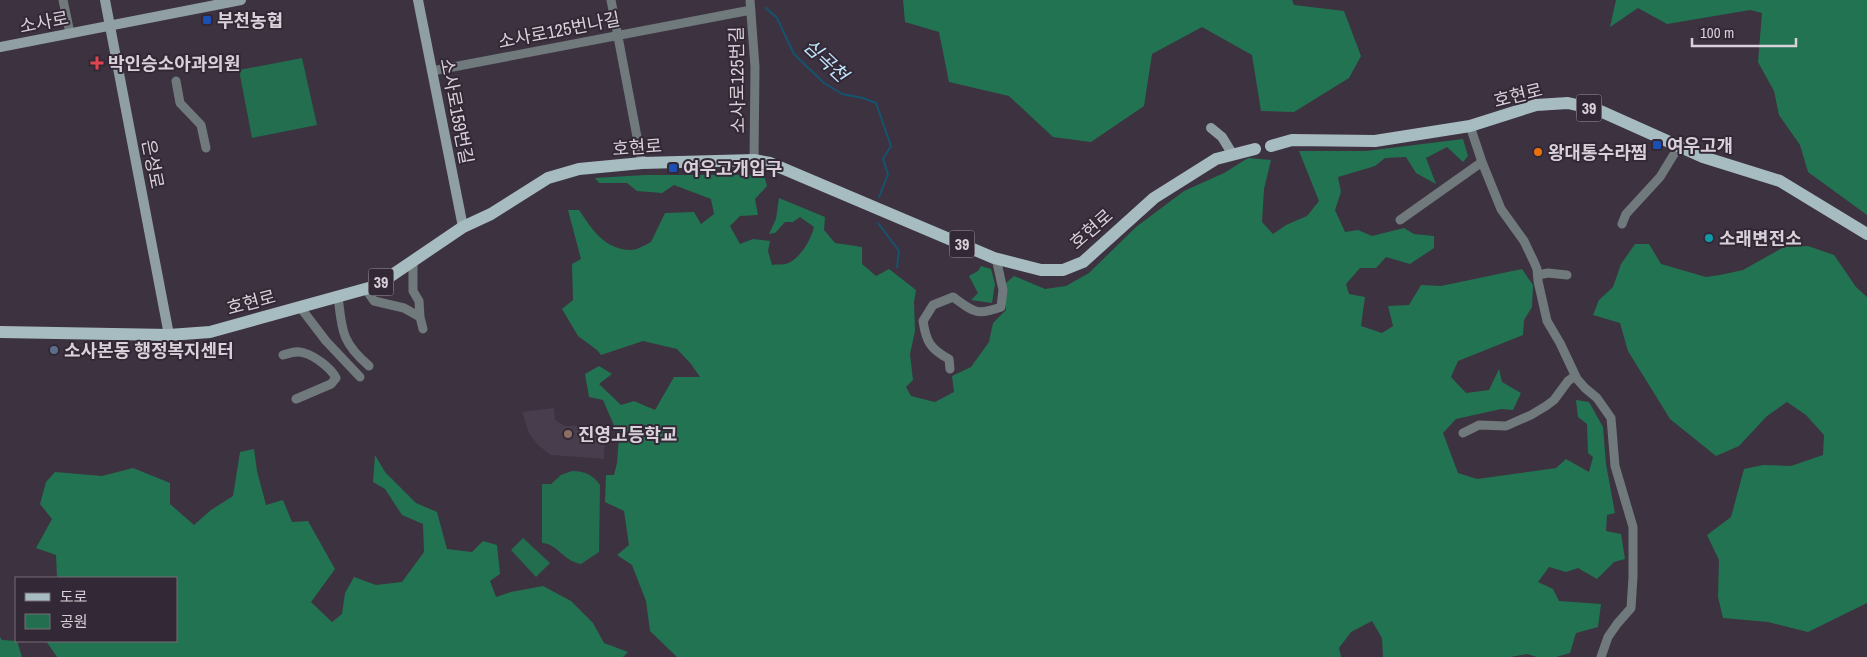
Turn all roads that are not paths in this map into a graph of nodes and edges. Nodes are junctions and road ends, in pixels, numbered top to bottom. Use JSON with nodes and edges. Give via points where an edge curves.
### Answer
{"nodes":[{"id":1,"x":63,"y":0,"type":"edge"},
{"id":2,"x":105,"y":0,"type":"edge"},
{"id":3,"x":240,"y":0,"type":"edge"},
{"id":4,"x":418,"y":0,"type":"edge"},
{"id":5,"x":611,"y":0,"type":"edge"},
{"id":6,"x":750,"y":0,"type":"edge"},
{"id":7,"x":752,"y":10,"type":"junction"},
{"id":8,"x":110,"y":25,"type":"junction"},
{"id":9,"x":70,"y":33,"type":"junction"},
{"id":10,"x":618,"y":36,"type":"junction"},
{"id":11,"x":0,"y":47,"type":"edge"},
{"id":12,"x":432,"y":71,"type":"junction"},
{"id":13,"x":176,"y":81,"type":"dead end"},
{"id":14,"x":1470,"y":126,"type":"junction"},
{"id":15,"x":1210,"y":128,"type":"dead end"},
{"id":16,"x":1270,"y":146,"type":"dead end"},
{"id":17,"x":1679,"y":146,"type":"junction"},
{"id":18,"x":206,"y":148,"type":"dead end"},
{"id":19,"x":1255,"y":150,"type":"dead end"},
{"id":20,"x":1234,"y":155,"type":"junction"},
{"id":21,"x":754,"y":160,"type":"junction"},
{"id":22,"x":1482,"y":162,"type":"junction"},
{"id":23,"x":642,"y":163,"type":"junction"},
{"id":24,"x":1400,"y":220,"type":"dead end"},
{"id":25,"x":1622,"y":224,"type":"dead end"},
{"id":26,"x":463,"y":228,"type":"junction"},
{"id":27,"x":1867,"y":234,"type":"edge"},
{"id":28,"x":996,"y":258,"type":"junction"},
{"id":29,"x":412,"y":261,"type":"junction"},
{"id":30,"x":1538,"y":275,"type":"junction"},
{"id":31,"x":1566,"y":275,"type":"dead end"},
{"id":32,"x":365,"y":288,"type":"junction"},
{"id":33,"x":338,"y":296,"type":"junction"},
{"id":34,"x":300,"y":306,"type":"junction"},
{"id":35,"x":420,"y":317,"type":"junction"},
{"id":36,"x":423,"y":329,"type":"dead end"},
{"id":37,"x":0,"y":332,"type":"edge"},
{"id":38,"x":169,"y":334,"type":"junction"},
{"id":39,"x":283,"y":355,"type":"dead end"},
{"id":40,"x":369,"y":366,"type":"dead end"},
{"id":41,"x":950,"y":369,"type":"dead end"},
{"id":42,"x":1575,"y":376,"type":"junction"},
{"id":43,"x":360,"y":377,"type":"dead end"},
{"id":44,"x":296,"y":399,"type":"dead end"},
{"id":45,"x":1463,"y":433,"type":"dead end"},
{"id":46,"x":1600,"y":657,"type":"edge"}],
"edges":[{"from":1,"to":9,"type":"street"},
{"from":2,"to":8,"type":"street","name":"은성로"},
{"from":3,"to":8,"type":"street","name":"소사로"},
{"from":4,"to":12,"type":"street","name":"소사로159번길"},
{"from":5,"to":10,"type":"street"},
{"from":6,"to":7,"type":"street","name":"소사로125번길"},
{"from":7,"to":10,"type":"street","name":"소사로125번나길"},
{"from":7,"to":21,"type":"street","name":"소사로125번길"},
{"from":8,"to":9,"type":"street","name":"소사로"},
{"from":8,"to":38,"type":"street","name":"은성로"},
{"from":9,"to":11,"type":"street","name":"소사로"},
{"from":10,"to":12,"type":"street","name":"소사로125번나길"},
{"from":10,"to":23,"type":"street"},
{"from":12,"to":26,"type":"street","name":"소사로159번길"},
{"from":13,"to":18,"type":"street","via":[[180,103],[201,125]]},
{"from":14,"to":16,"type":"main road","name":"호현로","number":"39","via":[[1375,141],[1292,140]]},
{"from":14,"to":17,"type":"main road","name":"호현로","number":"39","via":[[1536,104],[1568,103],[1598,110]]},
{"from":14,"to":22,"type":"street"},
{"from":15,"to":20,"type":"street","via":[[1222,137]]},
{"from":17,"to":25,"type":"street","via":[[1660,177],[1626,214]]},
{"from":17,"to":27,"type":"main road","name":"호현로","number":"39","via":[[1703,157],[1780,180]]},
{"from":19,"to":20,"type":"main road","name":"호현로","number":"39"},
{"from":20,"to":28,"type":"main road","name":"호현로","number":"39","via":[[1216,159],[1154,198],[1083,262],[1062,270],[1041,270]]},
{"from":21,"to":23,"type":"main road","name":"호현로","number":"39"},
{"from":21,"to":28,"type":"main road","name":"호현로","number":"39","via":[[770,163]]},
{"from":22,"to":24,"type":"street"},
{"from":22,"to":30,"type":"street","via":[[1501,209],[1524,241]]},
{"from":23,"to":26,"type":"main road","name":"호현로","number":"39","via":[[579,169],[548,178]]},
{"from":26,"to":29,"type":"main road","name":"호현로","number":"39"},
{"from":28,"to":41,"type":"street","via":[[1003,290],[1001,306],[978,312],[954,297],[933,305],[923,321],[926,339],[949,359]]},
{"from":29,"to":32,"type":"main road","name":"호현로","number":"39","via":[[376,286]]},
{"from":29,"to":35,"type":"street","via":[[413,291],[420,305]]},
{"from":30,"to":31,"type":"street"},
{"from":30,"to":42,"type":"street","via":[[1546,317]]},
{"from":32,"to":33,"type":"main road","name":"호현로","number":"39"},
{"from":32,"to":35,"type":"street","via":[[374,301],[404,308]]},
{"from":33,"to":34,"type":"main road","name":"호현로","number":"39"},
{"from":33,"to":40,"type":"street","via":[[344,338]]},
{"from":34,"to":38,"type":"main road","name":"호현로","number":"39","via":[[210,332]]},
{"from":34,"to":43,"type":"street","via":[[326,341]]},
{"from":35,"to":36,"type":"street"},
{"from":37,"to":38,"type":"main road","name":"호현로","number":"39"},
{"from":39,"to":44,"type":"street","via":[[304,352],[326,366],[336,378],[331,384]]},
{"from":42,"to":45,"type":"street","via":[[1554,400],[1531,414],[1506,426],[1479,425]]},
{"from":42,"to":46,"type":"street","via":[[1611,418],[1615,466],[1633,533],[1632,605],[1608,637]]}]}
